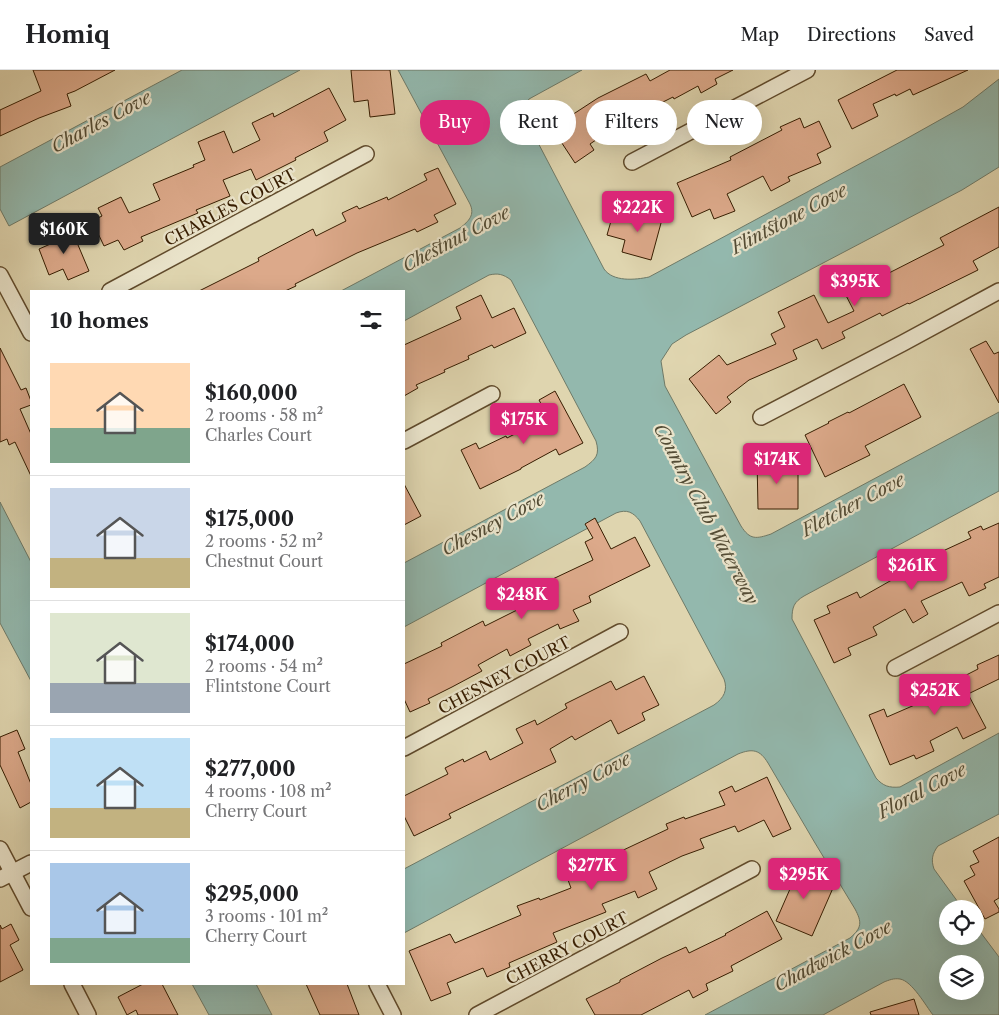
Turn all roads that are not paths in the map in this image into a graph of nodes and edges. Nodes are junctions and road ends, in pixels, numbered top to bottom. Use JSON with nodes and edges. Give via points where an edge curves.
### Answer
{"nodes":[{"id":1,"x":806,"y":70,"type":"edge"},
{"id":2,"x":366,"y":154,"type":"dead end"},
{"id":3,"x":632,"y":162,"type":"dead end"},
{"id":4,"x":0,"y":275,"type":"edge"},
{"id":5,"x":112,"y":290,"type":"edge"},
{"id":6,"x":999,"y":290,"type":"edge"},
{"id":7,"x":30,"y":331,"type":"edge"},
{"id":8,"x":492,"y":394,"type":"dead end"},
{"id":9,"x":761,"y":417,"type":"dead end"},
{"id":10,"x":405,"y":440,"type":"edge"},
{"id":11,"x":999,"y":613,"type":"edge"},
{"id":12,"x":620,"y":632,"type":"dead end"},
{"id":13,"x":895,"y":668,"type":"dead end"},
{"id":14,"x":405,"y":747,"type":"edge"},
{"id":15,"x":0,"y":849,"type":"edge"},
{"id":16,"x":30,"y":864,"type":"edge"},
{"id":17,"x":752,"y":869,"type":"dead end"},
{"id":18,"x":6,"y":876,"type":"edge"},
{"id":19,"x":30,"y":907,"type":"edge"},
{"id":20,"x":73,"y":985,"type":"edge"},
{"id":21,"x":378,"y":985,"type":"edge"},
{"id":22,"x":88,"y":1015,"type":"edge"},
{"id":23,"x":393,"y":1015,"type":"edge"},
{"id":24,"x":477,"y":1015,"type":"edge"}],
"edges":[{"from":1,"to":3,"type":"street"},
{"from":2,"to":5,"type":"street","name":"CHARLES COURT"},
{"from":4,"to":7,"type":"street"},
{"from":6,"to":9,"type":"street"},
{"from":8,"to":10,"type":"street"},
{"from":11,"to":13,"type":"street"},
{"from":12,"to":14,"type":"street","name":"CHESNEY COURT"},
{"from":15,"to":18,"type":"street"},
{"from":16,"to":18,"type":"street"},
{"from":17,"to":24,"type":"street","name":"CHERRY COURT"},
{"from":18,"to":19,"type":"street"},
{"from":20,"to":22,"type":"street"},
{"from":21,"to":23,"type":"street"}]}
